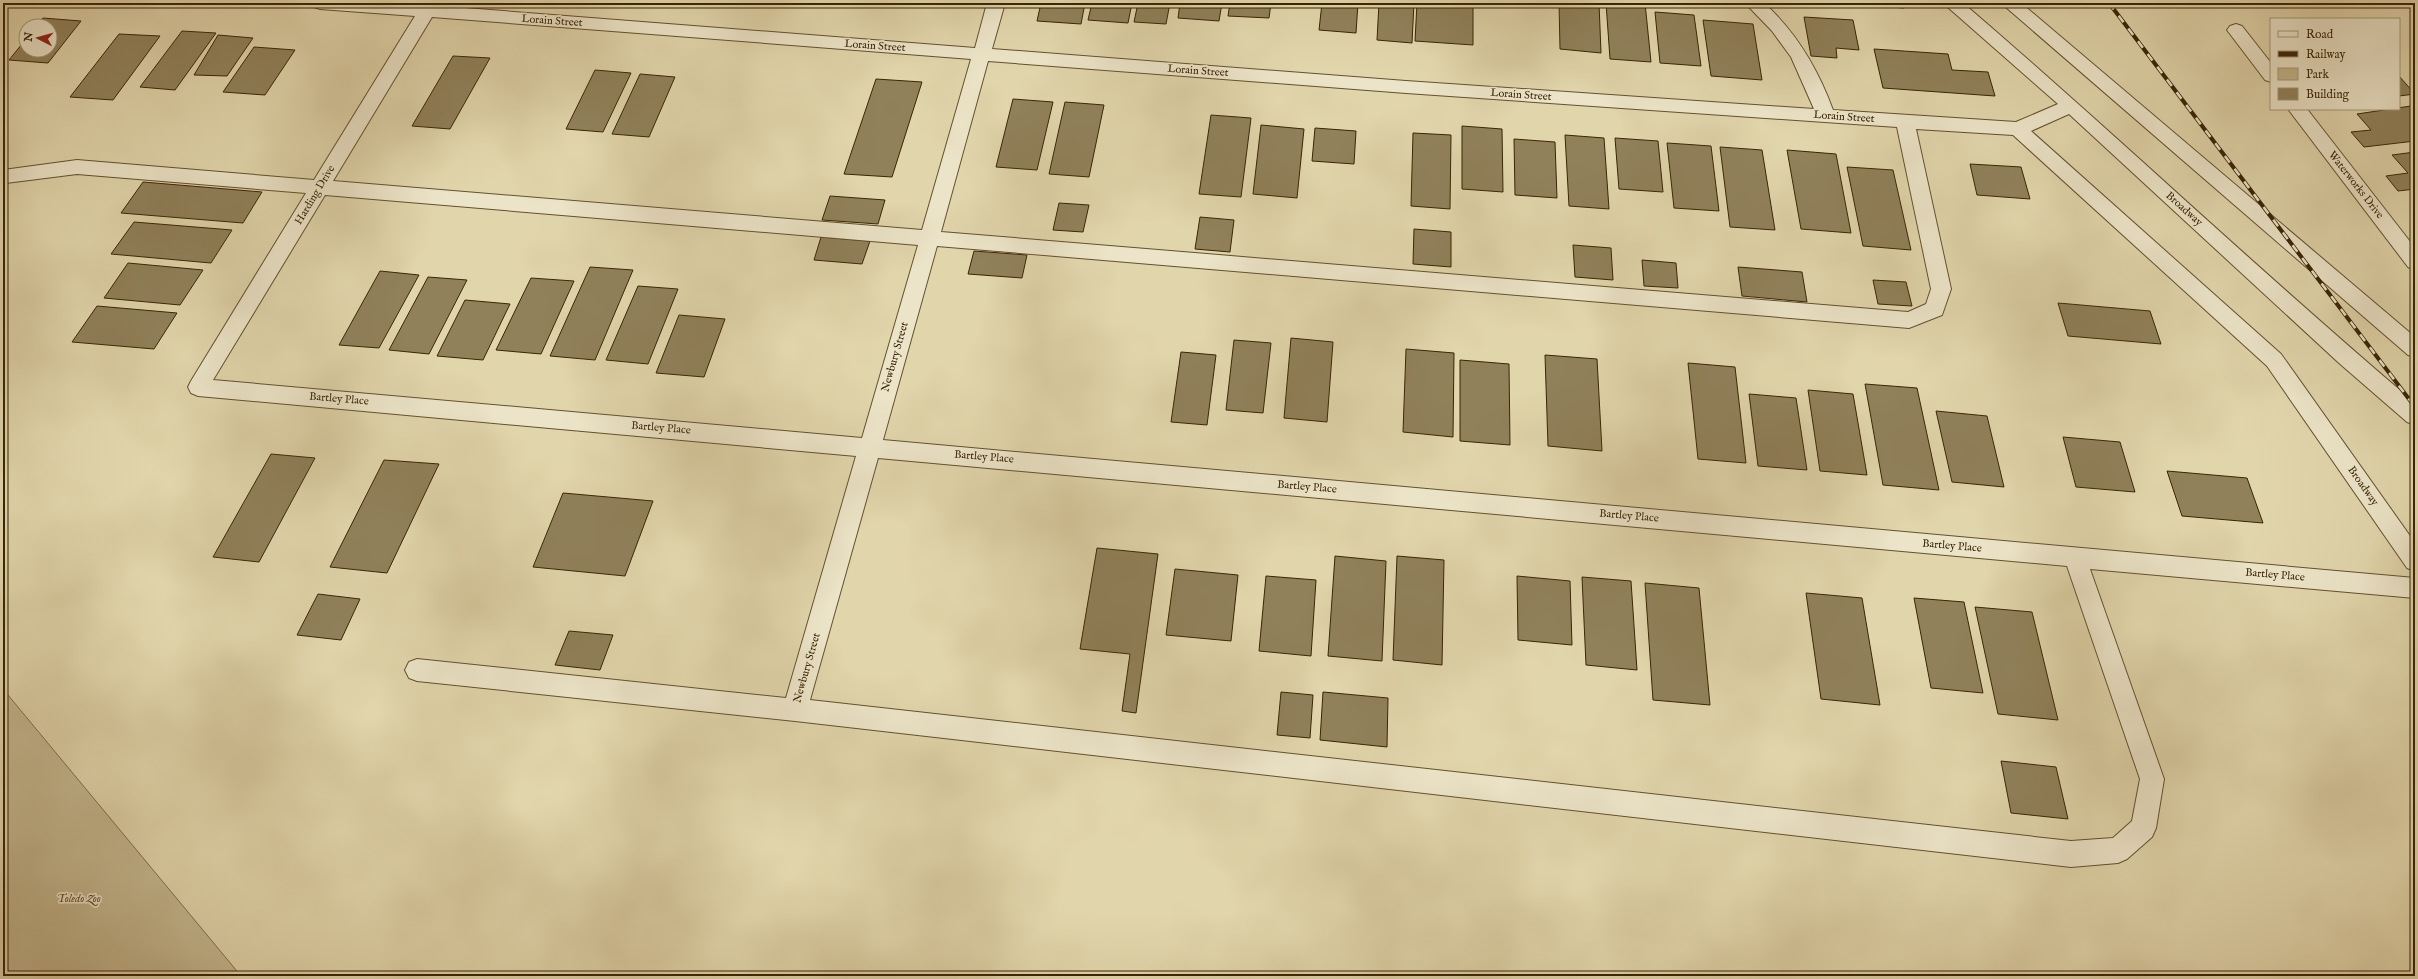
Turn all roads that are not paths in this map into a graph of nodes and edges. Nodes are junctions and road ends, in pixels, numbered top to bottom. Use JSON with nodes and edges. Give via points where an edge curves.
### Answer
{"nodes":[{"id":1,"x":320,"y":3,"type":"edge"},
{"id":2,"x":996,"y":3,"type":"edge"},
{"id":3,"x":1754,"y":3,"type":"edge"},
{"id":4,"x":1952,"y":3,"type":"edge"},
{"id":5,"x":2010,"y":3,"type":"edge"},
{"id":6,"x":429,"y":7,"type":"edge"},
{"id":7,"x":2236,"y":30,"type":"dead end"},
{"id":8,"x":981,"y":55,"type":"junction"},
{"id":9,"x":2270,"y":75,"type":"edge"},
{"id":10,"x":2071,"y":106,"type":"junction"},
{"id":11,"x":2298,"y":110,"type":"edge"},
{"id":12,"x":1826,"y":116,"type":"junction"},
{"id":13,"x":1905,"y":121,"type":"junction"},
{"id":14,"x":2018,"y":129,"type":"junction"},
{"id":15,"x":6,"y":176,"type":"dead end"},
{"id":16,"x":320,"y":186,"type":"junction"},
{"id":17,"x":929,"y":238,"type":"junction"},
{"id":18,"x":2415,"y":262,"type":"edge"},
{"id":19,"x":2415,"y":349,"type":"edge"},
{"id":20,"x":198,"y":387,"type":"joint"},
{"id":21,"x":2415,"y":416,"type":"edge"},
{"id":22,"x":869,"y":447,"type":"junction"},
{"id":23,"x":2075,"y":557,"type":"junction"},
{"id":24,"x":2415,"y":561,"type":"edge"},
{"id":25,"x":2415,"y":588,"type":"edge"},
{"id":26,"x":417,"y":670,"type":"dead end"},
{"id":27,"x":795,"y":710,"type":"junction"}],
"edges":[{"from":1,"to":6,"type":"street","name":"Lorain Street"},
{"from":2,"to":8,"type":"street","name":"Newbury Street"},
{"from":3,"to":12,"type":"street","via":[[1785,36],[1803,62],[1817,88]]},
{"from":4,"to":10,"type":"street","name":"Broadway"},
{"from":5,"to":19,"type":"street"},
{"from":6,"to":8,"type":"street","name":"Lorain Street"},
{"from":6,"to":16,"type":"street","name":"Harding Drive"},
{"from":7,"to":9,"type":"street"},
{"from":8,"to":12,"type":"street","name":"Lorain Street"},
{"from":8,"to":17,"type":"street","name":"Newbury Street"},
{"from":10,"to":14,"type":"street","name":"Lorain Street"},
{"from":10,"to":21,"type":"street","name":"Broadway","via":[[2346,357]]},
{"from":11,"to":18,"type":"street","name":"Waterworks Drive"},
{"from":12,"to":13,"type":"street","name":"Lorain Street"},
{"from":13,"to":14,"type":"street","name":"Lorain Street"},
{"from":13,"to":17,"type":"street","via":[[1941,289],[1935,309],[1909,320]]},
{"from":14,"to":24,"type":"street","name":"Broadway","via":[[2274,360]]},
{"from":15,"to":16,"type":"street","via":[[77,167]]},
{"from":16,"to":17,"type":"street"},
{"from":16,"to":20,"type":"street","name":"Harding Drive"},
{"from":17,"to":22,"type":"street","name":"Newbury Street"},
{"from":20,"to":22,"type":"street","name":"Bartley Place"},
{"from":22,"to":23,"type":"street","name":"Bartley Place"},
{"from":22,"to":27,"type":"street","name":"Newbury Street"},
{"from":23,"to":25,"type":"street","name":"Bartley Place"},
{"from":23,"to":27,"type":"street","via":[[2152,779],[2143,828],[2118,850],[2071,854]]},
{"from":26,"to":27,"type":"street"}]}
